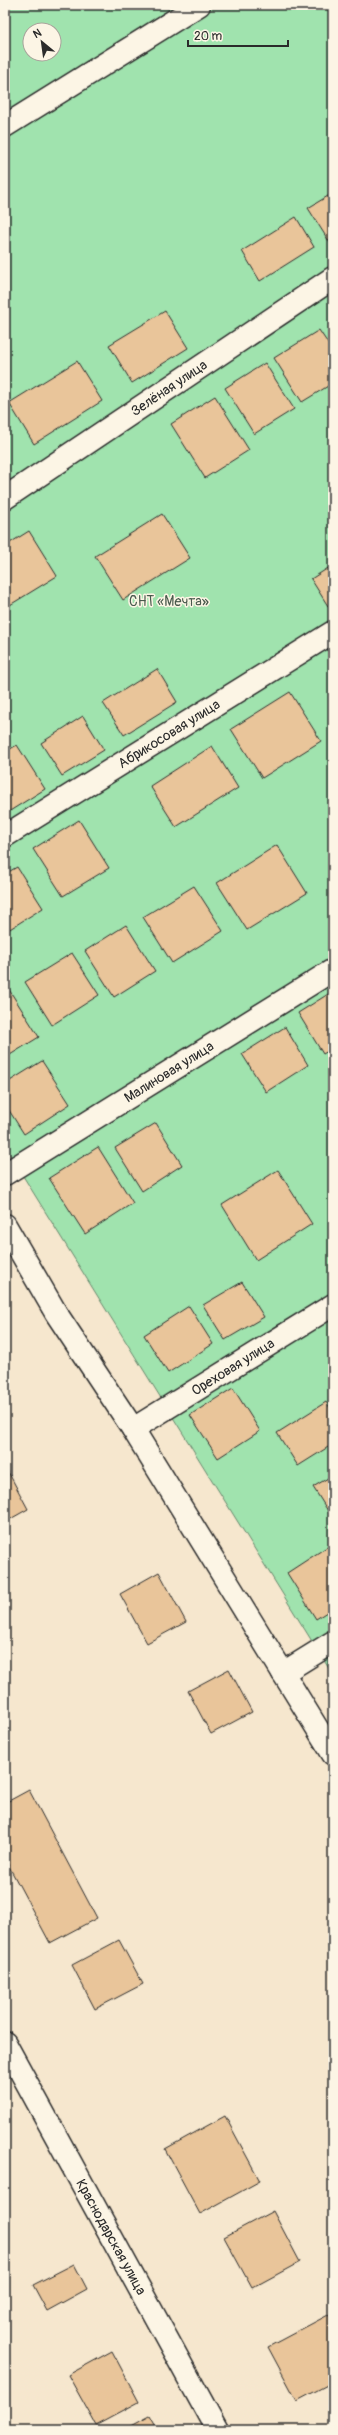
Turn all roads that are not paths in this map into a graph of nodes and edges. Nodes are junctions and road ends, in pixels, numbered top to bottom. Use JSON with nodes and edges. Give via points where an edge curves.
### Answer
{"nodes":[{"id":1,"x":199,"y":5,"type":"edge"},
{"id":2,"x":5,"y":126,"type":"edge"},
{"id":3,"x":333,"y":278,"type":"edge"},
{"id":4,"x":5,"y":498,"type":"edge"},
{"id":5,"x":333,"y":632,"type":"edge"},
{"id":6,"x":5,"y":836,"type":"edge"},
{"id":7,"x":333,"y":970,"type":"edge"},
{"id":8,"x":5,"y":1174,"type":"edge"},
{"id":9,"x":5,"y":1225,"type":"edge"},
{"id":10,"x":333,"y":1305,"type":"edge"},
{"id":11,"x":133,"y":1429,"type":"junction"},
{"id":12,"x":333,"y":1642,"type":"edge"},
{"id":13,"x":283,"y":1673,"type":"junction"},
{"id":14,"x":333,"y":1754,"type":"edge"},
{"id":15,"x":5,"y":2043,"type":"edge"},
{"id":16,"x":217,"y":2430,"type":"edge"}],
"edges":[{"from":1,"to":2,"type":"street"},
{"from":3,"to":4,"type":"street","name":"Зелёная улица"},
{"from":5,"to":6,"type":"street","name":"Абрикосовая улица"},
{"from":7,"to":8,"type":"street","name":"Малиновая улица"},
{"from":9,"to":11,"type":"street","via":[[56,1313]]},
{"from":10,"to":11,"type":"street","name":"Ореховая улица"},
{"from":11,"to":13,"type":"street"},
{"from":12,"to":13,"type":"street"},
{"from":13,"to":14,"type":"street"},
{"from":15,"to":16,"type":"street","name":"Краснодарская улица"}]}
